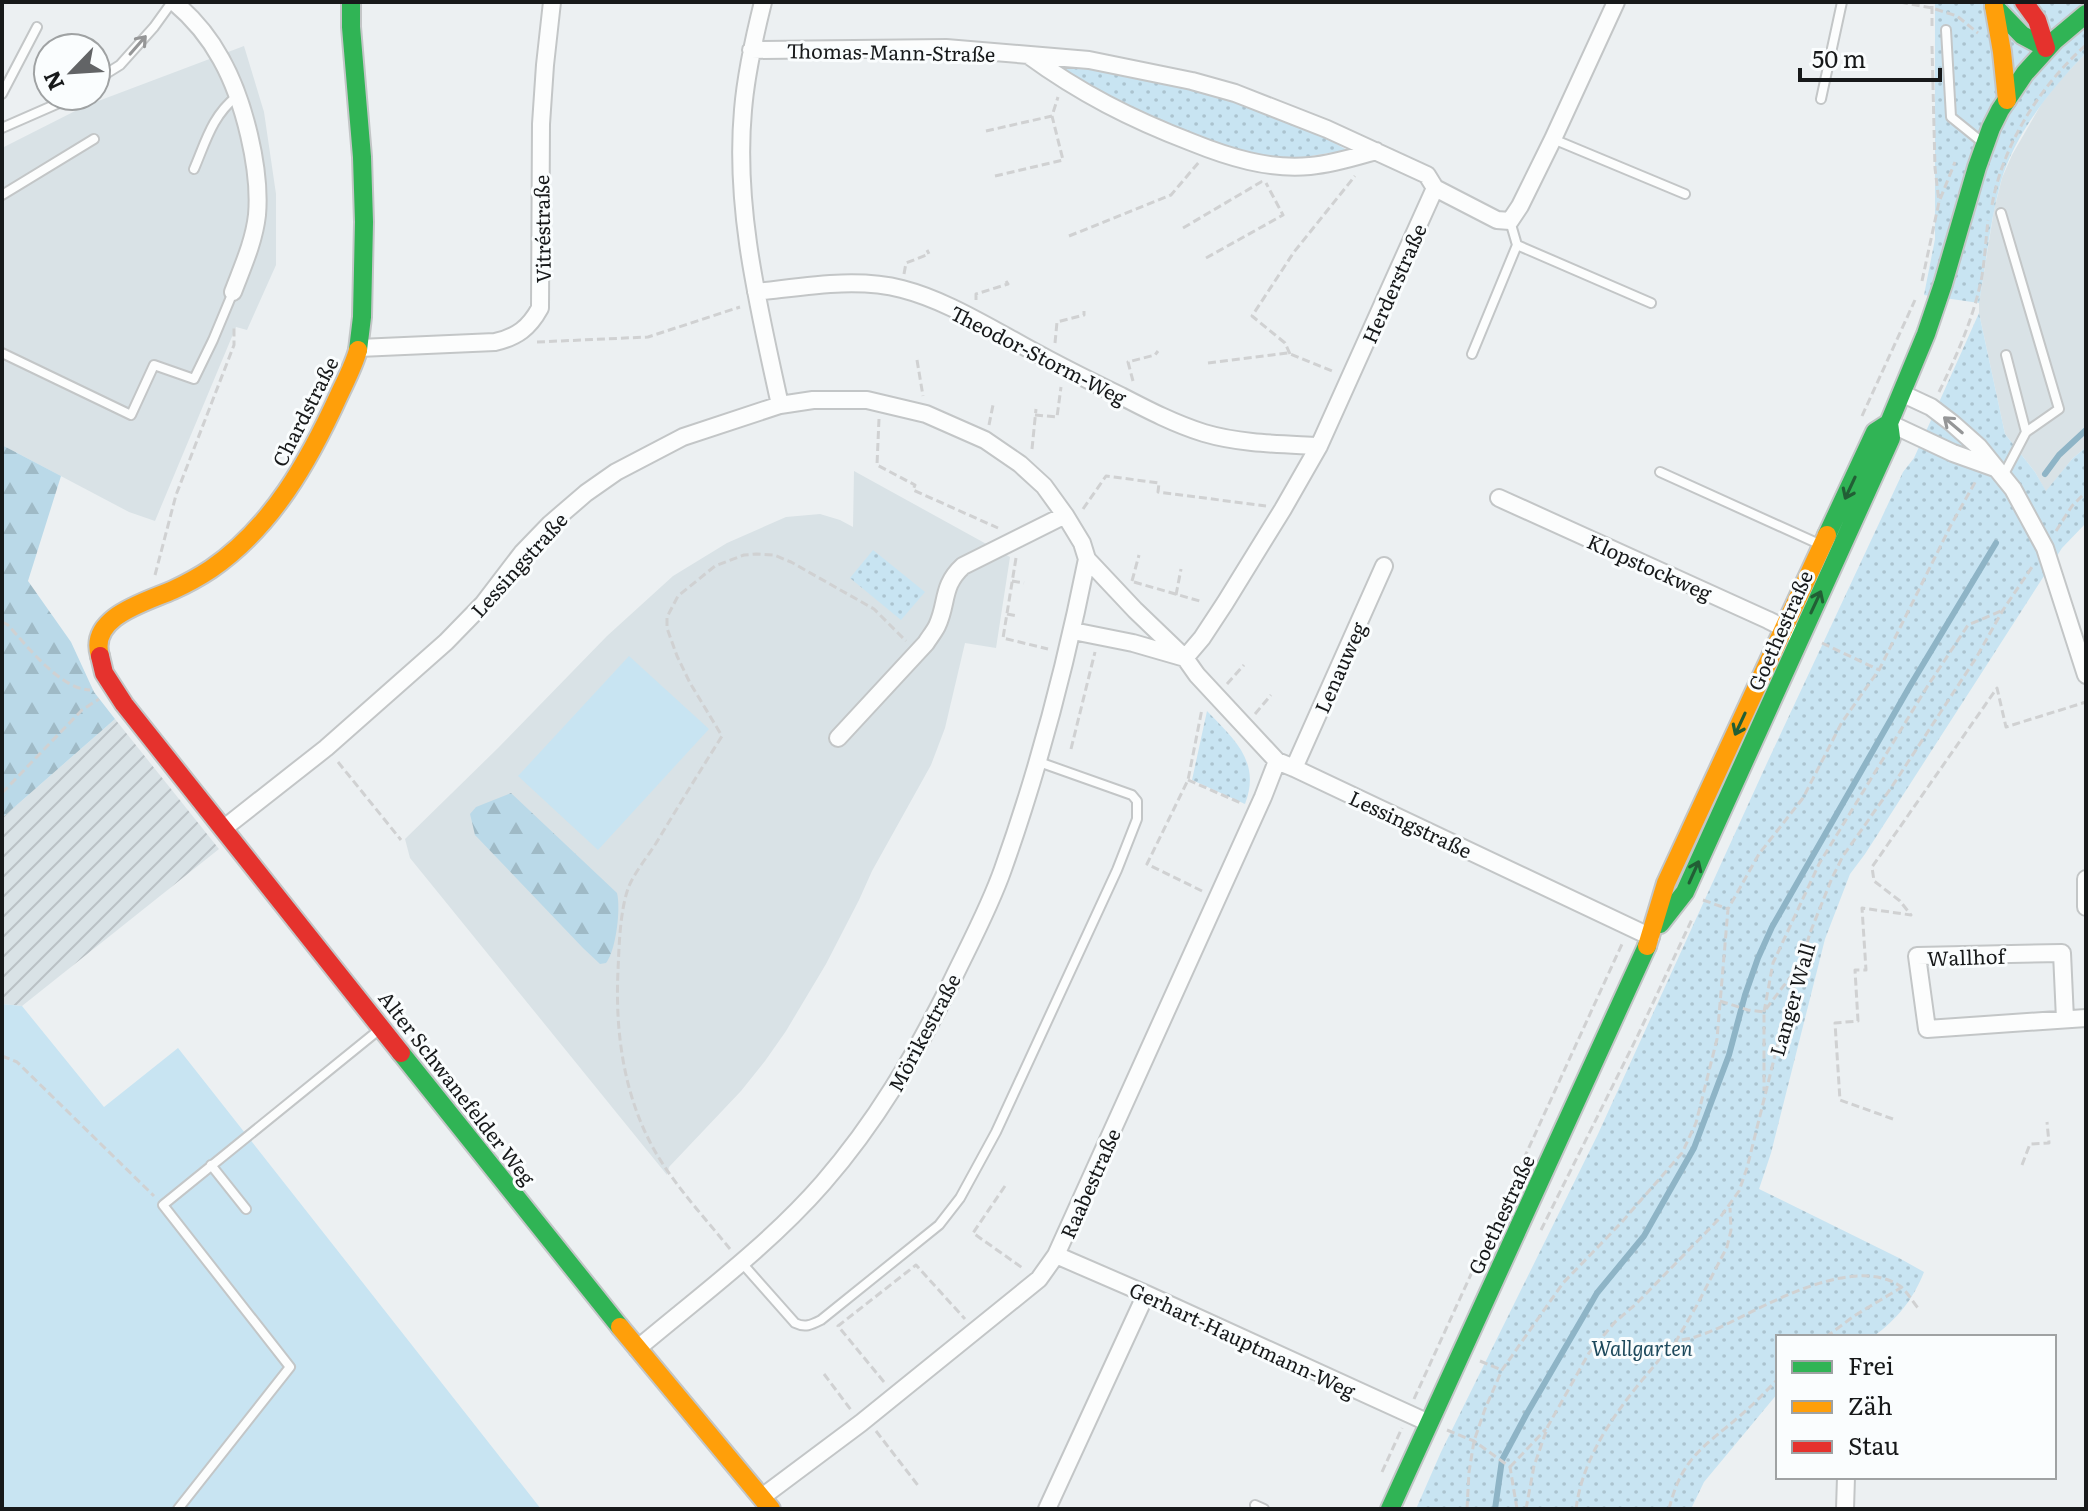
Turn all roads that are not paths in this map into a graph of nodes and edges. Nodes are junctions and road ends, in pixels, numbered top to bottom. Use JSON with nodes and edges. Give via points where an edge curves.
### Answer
{"nodes":[{"id":1,"x":173,"y":2,"type":"edge"},
{"id":2,"x":351,"y":2,"type":"edge"},
{"id":3,"x":552,"y":2,"type":"edge"},
{"id":4,"x":763,"y":2,"type":"edge"},
{"id":5,"x":1616,"y":2,"type":"edge"},
{"id":6,"x":1842,"y":2,"type":"edge"},
{"id":7,"x":2024,"y":2,"type":"edge"},
{"id":8,"x":1993,"y":4,"type":"edge"},
{"id":9,"x":2086,"y":14,"type":"edge"},
{"id":10,"x":37,"y":27,"type":"dead end"},
{"id":11,"x":1946,"y":30,"type":"dead end"},
{"id":12,"x":2046,"y":48,"type":"junction"},
{"id":13,"x":751,"y":50,"type":"junction"},
{"id":14,"x":1027,"y":54,"type":"junction"},
{"id":15,"x":112,"y":70,"type":"edge"},
{"id":16,"x":2,"y":94,"type":"edge"},
{"id":17,"x":237,"y":96,"type":"junction"},
{"id":18,"x":1821,"y":99,"type":"dead end"},
{"id":19,"x":2007,"y":100,"type":"junction"},
{"id":20,"x":38,"y":112,"type":"edge"},
{"id":21,"x":2,"y":128,"type":"edge"},
{"id":22,"x":94,"y":139,"type":"dead end"},
{"id":23,"x":1553,"y":139,"type":"junction"},
{"id":24,"x":1984,"y":143,"type":"junction"},
{"id":25,"x":1376,"y":151,"type":"junction"},
{"id":26,"x":194,"y":169,"type":"dead end"},
{"id":27,"x":1435,"y":188,"type":"junction"},
{"id":28,"x":1685,"y":194,"type":"dead end"},
{"id":29,"x":2,"y":195,"type":"edge"},
{"id":30,"x":2001,"y":213,"type":"dead end"},
{"id":31,"x":1510,"y":221,"type":"junction"},
{"id":32,"x":1517,"y":245,"type":"junction"},
{"id":33,"x":233,"y":292,"type":"joint"},
{"id":34,"x":757,"y":297,"type":"junction"},
{"id":35,"x":1651,"y":303,"type":"dead end"},
{"id":36,"x":359,"y":348,"type":"junction"},
{"id":37,"x":2,"y":353,"type":"edge"},
{"id":38,"x":1472,"y":354,"type":"dead end"},
{"id":39,"x":2006,"y":355,"type":"dead end"},
{"id":40,"x":1901,"y":393,"type":"junction"},
{"id":41,"x":780,"y":405,"type":"junction"},
{"id":42,"x":1889,"y":423,"type":"junction"},
{"id":43,"x":2026,"y":432,"type":"junction"},
{"id":44,"x":1319,"y":446,"type":"junction"},
{"id":45,"x":1995,"y":469,"type":"junction"},
{"id":46,"x":1660,"y":472,"type":"dead end"},
{"id":47,"x":1499,"y":498,"type":"dead end"},
{"id":48,"x":1069,"y":520,"type":"junction"},
{"id":49,"x":1824,"y":546,"type":"junction"},
{"id":50,"x":1087,"y":559,"type":"junction"},
{"id":51,"x":1384,"y":566,"type":"dead end"},
{"id":52,"x":1073,"y":631,"type":"junction"},
{"id":53,"x":1793,"y":632,"type":"junction"},
{"id":54,"x":1185,"y":658,"type":"junction"},
{"id":55,"x":2083,"y":659,"type":"edge"},
{"id":56,"x":2086,"y":675,"type":"edge"},
{"id":57,"x":114,"y":691,"type":"joint"},
{"id":58,"x":838,"y":738,"type":"dead end"},
{"id":59,"x":1277,"y":761,"type":"junction"},
{"id":60,"x":1039,"y":762,"type":"junction"},
{"id":61,"x":1294,"y":768,"type":"junction"},
{"id":62,"x":223,"y":829,"type":"junction"},
{"id":63,"x":2086,"y":879,"type":"edge"},
{"id":64,"x":2086,"y":907,"type":"edge"},
{"id":65,"x":1651,"y":937,"type":"junction"},
{"id":66,"x":2086,"y":1018,"type":"edge"},
{"id":67,"x":2065,"y":1019,"type":"junction"},
{"id":68,"x":382,"y":1027,"type":"junction"},
{"id":69,"x":211,"y":1165,"type":"junction"},
{"id":70,"x":246,"y":1209,"type":"dead end"},
{"id":71,"x":1056,"y":1255,"type":"junction"},
{"id":72,"x":741,"y":1262,"type":"junction"},
{"id":73,"x":1146,"y":1294,"type":"junction"},
{"id":74,"x":637,"y":1349,"type":"junction"},
{"id":75,"x":1438,"y":1427,"type":"junction"},
{"id":76,"x":1846,"y":1479,"type":"edge"},
{"id":77,"x":766,"y":1503,"type":"edge"},
{"id":78,"x":178,"y":1509,"type":"edge"},
{"id":79,"x":1047,"y":1509,"type":"edge"},
{"id":80,"x":1390,"y":1509,"type":"edge"},
{"id":81,"x":1845,"y":1509,"type":"edge"}],
"edges":[{"from":15,"to":1,"type":"lane","one_way":true},
{"from":1,"to":17,"type":"street","via":[[207,37]]},
{"from":2,"to":36,"type":"main road","name":"Chardstraße","via":[[364,203]]},
{"from":3,"to":36,"type":"street","name":"Vitréstraße","via":[[541,124],[540,308],[513,338],[495,342]]},
{"from":4,"to":13,"type":"street"},
{"from":5,"to":23,"type":"street"},
{"from":6,"to":18,"type":"lane"},
{"from":7,"to":12,"type":"main road"},
{"from":8,"to":12,"type":"main road","via":[[2022,35]]},
{"from":8,"to":19,"type":"main road"},
{"from":9,"to":12,"type":"main road","name":"Goethestraße"},
{"from":10,"to":16,"type":"lane"},
{"from":11,"to":24,"type":"lane","via":[[1951,117]]},
{"from":12,"to":19,"type":"main road","name":"Goethestraße"},
{"from":13,"to":14,"type":"street","name":"Thomas-Mann-Straße","via":[[935,47]]},
{"from":13,"to":34,"type":"street","via":[[741,153]]},
{"from":14,"to":25,"type":"street","name":"Thomas-Mann-Straße","via":[[1089,60],[1192,81],[1278,109]]},
{"from":14,"to":25,"type":"street","via":[[1087,95],[1209,150],[1282,166],[1336,162]]},
{"from":17,"to":26,"type":"lane","via":[[218,115]]},
{"from":17,"to":33,"type":"street","via":[[258,173],[254,228]]},
{"from":19,"to":24,"type":"main road","name":"Goethestraße"},
{"from":20,"to":21,"type":"lane"},
{"from":22,"to":29,"type":"lane"},
{"from":23,"to":28,"type":"lane"},
{"from":23,"to":31,"type":"street"},
{"from":24,"to":40,"type":"main road","name":"Goethestraße","via":[[1937,306]]},
{"from":25,"to":27,"type":"street","name":"Thomas-Mann-Straße","via":[[1427,175]]},
{"from":27,"to":31,"type":"street","via":[[1497,220]]},
{"from":27,"to":44,"type":"street","name":"Herderstraße"},
{"from":30,"to":43,"type":"lane","via":[[2059,409]]},
{"from":31,"to":32,"type":"lane"},
{"from":32,"to":35,"type":"lane"},
{"from":32,"to":38,"type":"lane"},
{"from":33,"to":37,"type":"lane","via":[[194,379],[154,365],[131,415]]},
{"from":34,"to":41,"type":"street"},
{"from":34,"to":44,"type":"street","name":"Theodor-Storm-Weg","via":[[838,284],[902,289],[976,320],[1186,427],[1225,439]]},
{"from":36,"to":57,"type":"main road","name":"Chardstraße","via":[[331,413],[272,511],[200,577],[108,621],[98,643],[99,659]]},
{"from":39,"to":43,"type":"lane"},
{"from":40,"to":42,"type":"main road","name":"Goethestraße"},
{"from":45,"to":40,"type":"street","one_way":true,"via":[[1952,423]]},
{"from":41,"to":48,"type":"street","name":"Lessingstraße","via":[[867,400],[926,414],[985,440],[1020,464]]},
{"from":41,"to":62,"type":"street","name":"Lessingstraße","via":[[683,437],[586,493],[522,553],[446,642],[326,748]]},
{"from":42,"to":45,"type":"street"},
{"from":42,"to":49,"type":"main road","name":"Goethestraße","one_way":true,"via":[[1875,432]]},
{"from":53,"to":42,"type":"main road","name":"Goethestraße","one_way":true,"via":[[1891,438]]},
{"from":43,"to":45,"type":"lane"},
{"from":44,"to":54,"type":"street","name":"Herderstraße","via":[[1225,603]]},
{"from":45,"to":55,"type":"street","via":[[2031,518],[2045,548]]},
{"from":46,"to":49,"type":"lane"},
{"from":47,"to":53,"type":"street","name":"Klopstockweg"},
{"from":48,"to":50,"type":"street","name":"Lessingstraße"},
{"from":48,"to":58,"type":"street","via":[[1019,538],[953,575],[937,626]]},
{"from":49,"to":53,"type":"main road","name":"Goethestraße"},
{"from":50,"to":52,"type":"street","name":"Mörikestraße"},
{"from":50,"to":54,"type":"street","name":"Lessingstraße"},
{"from":51,"to":61,"type":"street","name":"Lenauweg"},
{"from":52,"to":54,"type":"street"},
{"from":52,"to":60,"type":"street","name":"Mörikestraße"},
{"from":53,"to":65,"type":"main road","name":"Goethestraße","via":[[1666,883]]},
{"from":54,"to":59,"type":"street","name":"Lessingstraße"},
{"from":55,"to":56,"type":"street"},
{"from":57,"to":62,"type":"main road","name":"Alter Schwanefelder Weg"},
{"from":59,"to":61,"type":"street","name":"Lessingstraße"},
{"from":59,"to":71,"type":"street","name":"Raabestraße"},
{"from":60,"to":72,"type":"street","name":"Mörikestraße","via":[[988,905],[906,1068],[820,1186]]},
{"from":60,"to":72,"type":"lane","via":[[1132,795],[1137,819],[996,1132],[960,1198],[921,1241],[810,1325],[795,1323]]},
{"from":61,"to":65,"type":"street","name":"Lessingstraße"},
{"from":62,"to":68,"type":"main road","name":"Alter Schwanefelder Weg"},
{"from":63,"to":64,"type":"street"},
{"from":65,"to":75,"type":"main road","name":"Goethestraße"},
{"from":66,"to":67,"type":"street","name":"Wallhof"},
{"from":67,"to":67,"type":"street","name":"Wallhof","via":[[2062,953],[1917,956],[1927,1029]]},
{"from":68,"to":69,"type":"lane"},
{"from":68,"to":74,"type":"main road","name":"Alter Schwanefelder Weg"},
{"from":69,"to":70,"type":"lane"},
{"from":69,"to":78,"type":"lane","via":[[163,1205],[290,1367]]},
{"from":71,"to":73,"type":"street","name":"Gerhart-Hauptmann-Weg"},
{"from":71,"to":77,"type":"street","name":"Raabestraße","via":[[1039,1279]]},
{"from":72,"to":74,"type":"street","name":"Mörikestraße"},
{"from":73,"to":75,"type":"street","name":"Gerhart-Hauptmann-Weg"},
{"from":73,"to":79,"type":"street"},
{"from":74,"to":77,"type":"main road","name":"Alter Schwanefelder Weg"},
{"from":75,"to":80,"type":"main road","name":"Goethestraße"},
{"from":76,"to":81,"type":"street"}]}
